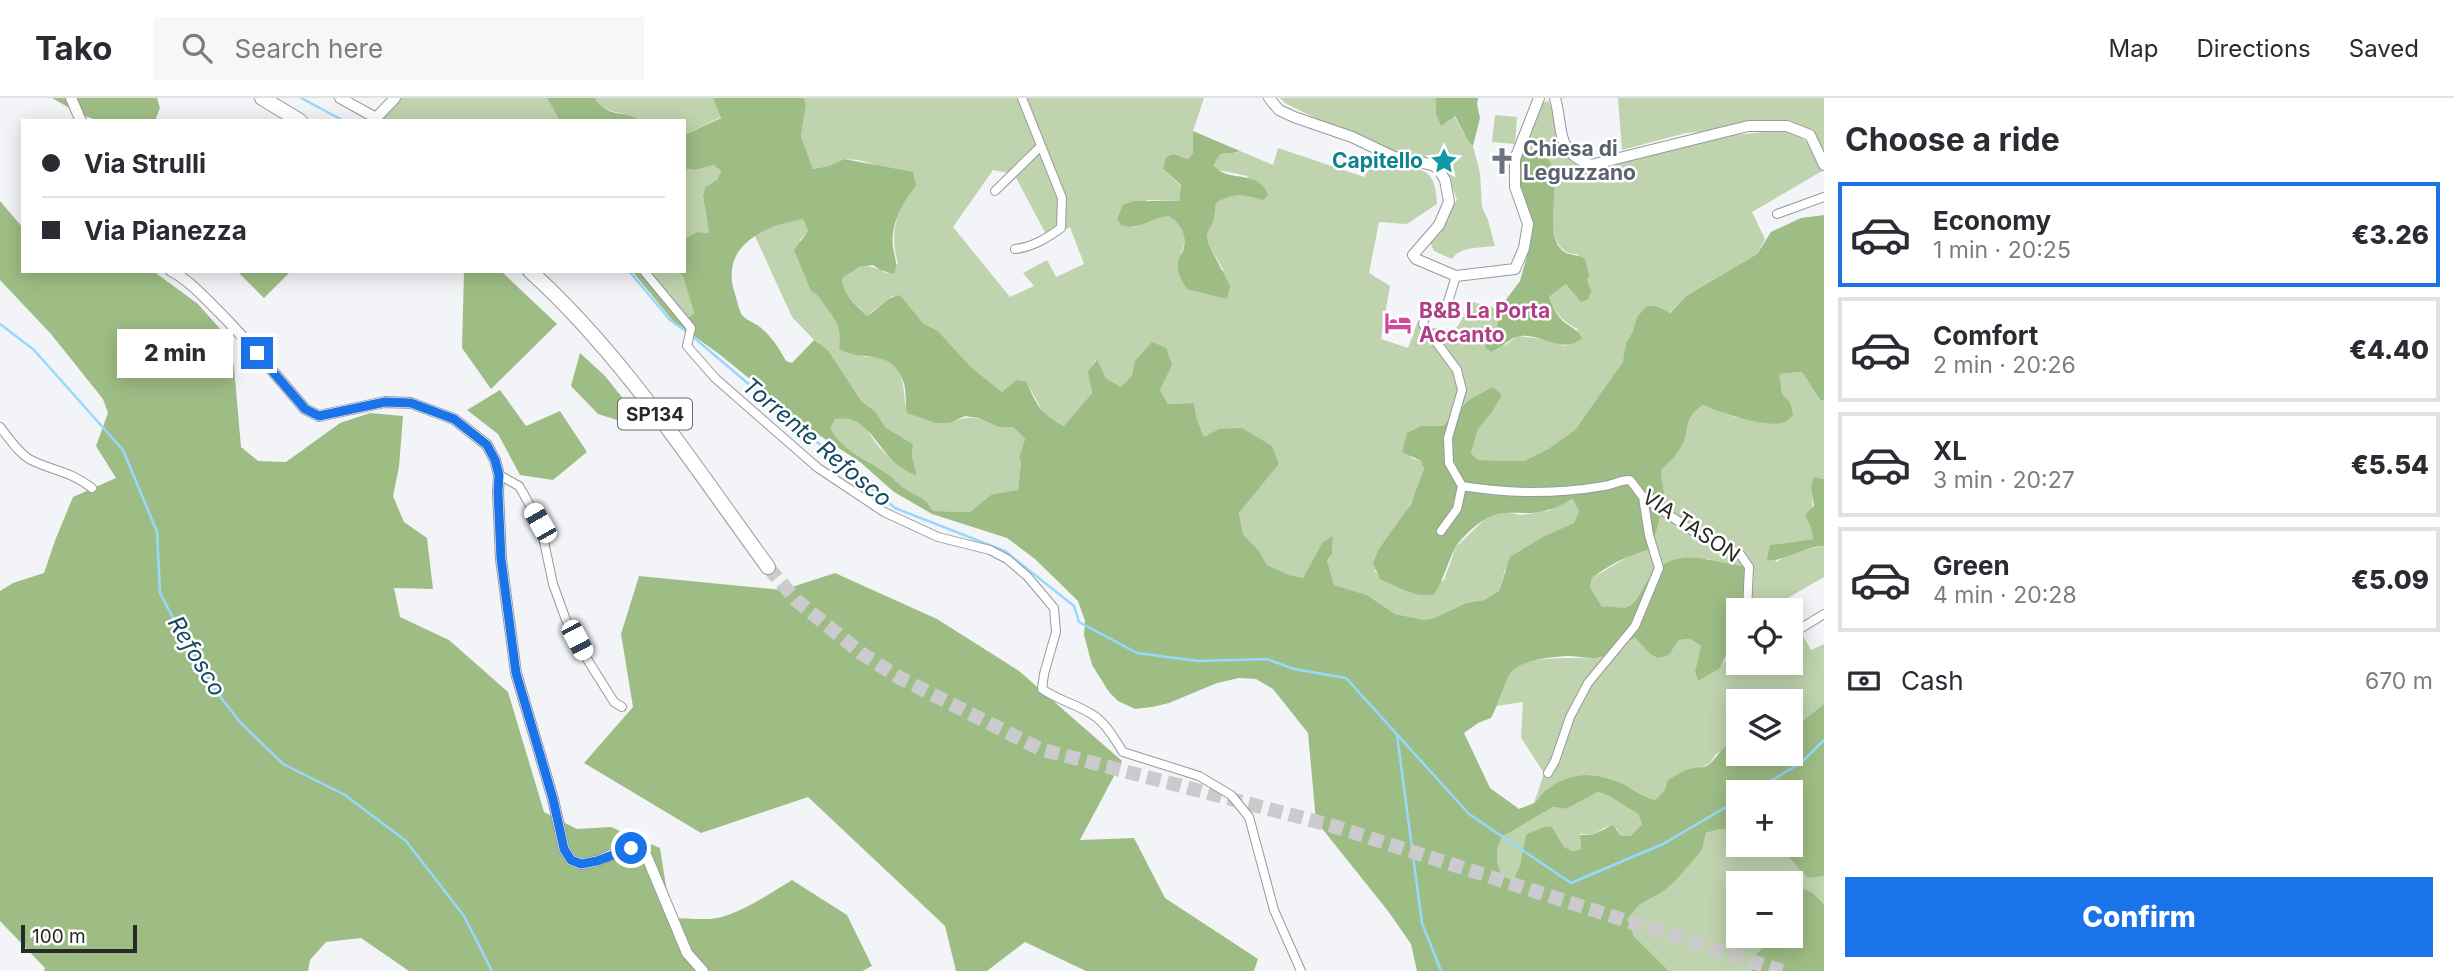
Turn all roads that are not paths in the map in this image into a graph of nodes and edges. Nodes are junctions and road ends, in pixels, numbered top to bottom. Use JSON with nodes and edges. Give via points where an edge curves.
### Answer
{"nodes":[{"id":1,"x":71,"y":98,"type":"edge"},
{"id":2,"x":261,"y":98,"type":"edge"},
{"id":3,"x":340,"y":98,"type":"edge"},
{"id":4,"x":395,"y":98,"type":"edge"},
{"id":5,"x":1023,"y":98,"type":"edge"},
{"id":6,"x":1269,"y":98,"type":"edge"},
{"id":7,"x":1539,"y":98,"type":"edge"},
{"id":8,"x":1555,"y":98,"type":"edge"},
{"id":9,"x":80,"y":119,"type":"edge"},
{"id":10,"x":297,"y":119,"type":"edge"},
{"id":11,"x":378,"y":119,"type":"edge"},
{"id":12,"x":1041,"y":146,"type":"junction"},
{"id":13,"x":1824,"y":165,"type":"edge"},
{"id":14,"x":995,"y":191,"type":"dead end"},
{"id":15,"x":1824,"y":197,"type":"edge"},
{"id":16,"x":1777,"y":214,"type":"dead end"},
{"id":17,"x":1015,"y":248,"type":"dead end"},
{"id":18,"x":175,"y":273,"type":"edge"},
{"id":19,"x":532,"y":273,"type":"edge"},
{"id":20,"x":646,"y":273,"type":"edge"},
{"id":21,"x":1456,"y":276,"type":"junction"},
{"id":22,"x":0,"y":428,"type":"edge"},
{"id":23,"x":499,"y":475,"type":"junction"},
{"id":24,"x":1462,"y":486,"type":"junction"},
{"id":25,"x":92,"y":488,"type":"dead end"},
{"id":26,"x":1643,"y":497,"type":"junction"},
{"id":27,"x":1441,"y":531,"type":"dead end"},
{"id":28,"x":768,"y":567,"type":"tunnel mouth"},
{"id":29,"x":1748,"y":598,"type":"edge"},
{"id":30,"x":1824,"y":614,"type":"edge"},
{"id":31,"x":1803,"y":627,"type":"edge"},
{"id":32,"x":622,"y":707,"type":"dead end"},
{"id":33,"x":1548,"y":774,"type":"dead end"},
{"id":34,"x":703,"y":971,"type":"edge"},
{"id":35,"x":1301,"y":971,"type":"edge"}],
"edges":[{"from":1,"to":9,"type":"street"},
{"from":2,"to":10,"type":"highway"},
{"from":3,"to":11,"type":"street"},
{"from":4,"to":11,"type":"street"},
{"from":5,"to":12,"type":"street"},
{"from":6,"to":21,"type":"street","via":[[1279,110],[1294,117],[1439,170],[1448,202],[1439,225],[1413,255]]},
{"from":7,"to":21,"type":"street","via":[[1515,159],[1514,187],[1528,224],[1515,269]]},
{"from":8,"to":13,"type":"street","via":[[1565,147],[1591,165],[1748,126],[1787,126],[1810,135]]},
{"from":12,"to":14,"type":"street"},
{"from":12,"to":17,"type":"street","via":[[1062,198],[1061,228],[1026,248]]},
{"from":15,"to":16,"type":"street"},
{"from":18,"to":23,"type":"street","via":[[242,334],[305,409],[319,416],[385,402],[436,410],[487,445]]},
{"from":19,"to":28,"type":"highway","number":"SP134","via":[[563,301],[628,377]]},
{"from":20,"to":35,"type":"street","via":[[691,328],[687,346],[715,378],[818,468],[884,512],[938,537],[990,551],[1027,576],[1054,608],[1056,632],[1042,689],[1096,717],[1123,752],[1199,776],[1231,795],[1250,817],[1273,910]]},
{"from":21,"to":24,"type":"street","via":[[1447,305],[1432,307],[1423,324],[1457,370],[1462,390],[1448,438],[1448,463]]},
{"from":22,"to":25,"type":"street","via":[[31,461],[62,470]]},
{"from":23,"to":32,"type":"street","via":[[519,486],[540,523],[566,620],[614,702]]},
{"from":23,"to":34,"type":"street","via":[[501,559],[516,673],[568,855],[581,864],[625,849],[642,851],[687,953]]},
{"from":24,"to":26,"type":"street","name":"VIA TASON","via":[[1539,493],[1630,480]]},
{"from":24,"to":27,"type":"street","via":[[1457,509]]},
{"from":26,"to":29,"type":"street","name":"VIA TASON","via":[[1697,534],[1740,554],[1749,567]]},
{"from":26,"to":33,"type":"street","via":[[1659,568],[1635,626],[1588,683]]},
{"from":30,"to":31,"type":"street"}]}
